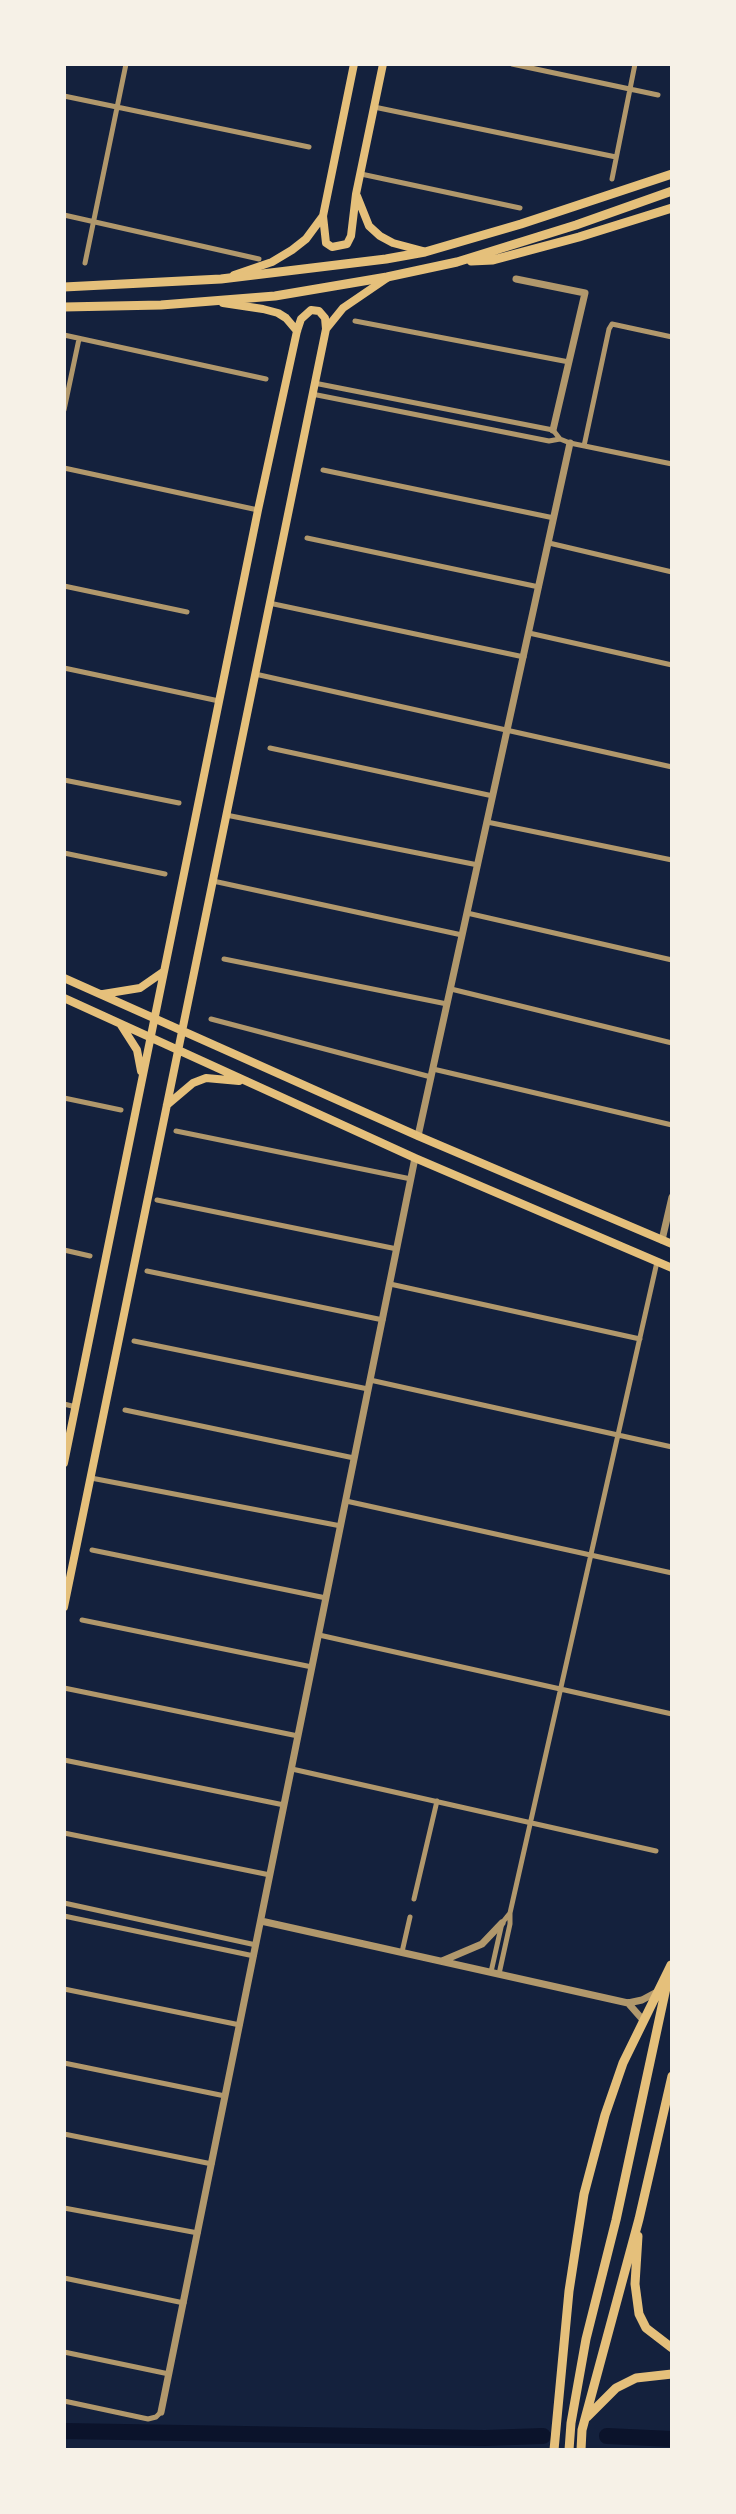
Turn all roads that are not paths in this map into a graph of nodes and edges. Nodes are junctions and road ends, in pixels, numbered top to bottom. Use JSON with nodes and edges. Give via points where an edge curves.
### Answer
{"nodes":[{"id":1,"x":126,"y":64,"type":"edge"},
{"id":2,"x":354,"y":64,"type":"edge"},
{"id":3,"x":383,"y":64,"type":"edge"},
{"id":4,"x":512,"y":64,"type":"edge"},
{"id":5,"x":635,"y":64,"type":"edge"},
{"id":6,"x":630,"y":90,"type":"junction"},
{"id":7,"x":658,"y":95,"type":"dead end"},
{"id":8,"x":64,"y":96,"type":"edge"},
{"id":9,"x":374,"y":107,"type":"junction"},
{"id":10,"x":117,"y":108,"type":"junction"},
{"id":11,"x":309,"y":147,"type":"dead end"},
{"id":12,"x":616,"y":157,"type":"junction"},
{"id":13,"x":361,"y":174,"type":"junction"},
{"id":14,"x":672,"y":174,"type":"edge"},
{"id":15,"x":612,"y":179,"type":"dead end"},
{"id":16,"x":672,"y":191,"type":"edge"},
{"id":17,"x":356,"y":194,"type":"junction"},
{"id":18,"x":520,"y":208,"type":"dead end"},
{"id":19,"x":672,"y":208,"type":"edge"},
{"id":20,"x":64,"y":215,"type":"edge"},
{"id":21,"x":323,"y":216,"type":"junction"},
{"id":22,"x":94,"y":222,"type":"junction"},
{"id":23,"x":425,"y":252,"type":"junction"},
{"id":24,"x":259,"y":259,"type":"dead end"},
{"id":25,"x":457,"y":261,"type":"junction"},
{"id":26,"x":86,"y":263,"type":"dead end"},
{"id":27,"x":387,"y":278,"type":"junction"},
{"id":28,"x":221,"y":279,"type":"junction"},
{"id":29,"x":516,"y":279,"type":"dead end"},
{"id":30,"x":64,"y":287,"type":"edge"},
{"id":31,"x":213,"y":301,"type":"junction"},
{"id":32,"x":64,"y":307,"type":"edge"},
{"id":33,"x":355,"y":321,"type":"dead end"},
{"id":34,"x":326,"y":329,"type":"junction"},
{"id":35,"x":297,"y":331,"type":"junction"},
{"id":36,"x":64,"y":335,"type":"edge"},
{"id":37,"x":672,"y":337,"type":"edge"},
{"id":38,"x":79,"y":339,"type":"junction"},
{"id":39,"x":569,"y":362,"type":"junction"},
{"id":40,"x":267,"y":379,"type":"dead end"},
{"id":41,"x":314,"y":383,"type":"junction"},
{"id":42,"x":312,"y":394,"type":"junction"},
{"id":43,"x":64,"y":410,"type":"edge"},
{"id":44,"x":553,"y":430,"type":"junction"},
{"id":45,"x":560,"y":439,"type":"junction"},
{"id":46,"x":570,"y":443,"type":"junction"},
{"id":47,"x":584,"y":446,"type":"junction"},
{"id":48,"x":672,"y":464,"type":"edge"},
{"id":49,"x":64,"y":468,"type":"edge"},
{"id":50,"x":323,"y":470,"type":"dead end"},
{"id":51,"x":258,"y":510,"type":"junction"},
{"id":52,"x":554,"y":518,"type":"junction"},
{"id":53,"x":307,"y":538,"type":"dead end"},
{"id":54,"x":549,"y":543,"type":"junction"},
{"id":55,"x":672,"y":572,"type":"edge"},
{"id":56,"x":64,"y":585,"type":"edge"},
{"id":57,"x":539,"y":587,"type":"junction"},
{"id":58,"x":269,"y":603,"type":"junction"},
{"id":59,"x":186,"y":612,"type":"dead end"},
{"id":60,"x":529,"y":633,"type":"junction"},
{"id":61,"x":524,"y":657,"type":"junction"},
{"id":62,"x":672,"y":665,"type":"edge"},
{"id":63,"x":64,"y":668,"type":"edge"},
{"id":64,"x":255,"y":674,"type":"junction"},
{"id":65,"x":219,"y":701,"type":"junction"},
{"id":66,"x":508,"y":729,"type":"junction"},
{"id":67,"x":270,"y":748,"type":"dead end"},
{"id":68,"x":672,"y":767,"type":"edge"},
{"id":69,"x":64,"y":780,"type":"edge"},
{"id":70,"x":493,"y":796,"type":"junction"},
{"id":71,"x":179,"y":803,"type":"dead end"},
{"id":72,"x":226,"y":814,"type":"junction"},
{"id":73,"x":488,"y":822,"type":"junction"},
{"id":74,"x":64,"y":853,"type":"edge"},
{"id":75,"x":672,"y":860,"type":"edge"},
{"id":76,"x":478,"y":865,"type":"junction"},
{"id":77,"x":165,"y":874,"type":"dead end"},
{"id":78,"x":213,"y":881,"type":"junction"},
{"id":79,"x":467,"y":914,"type":"junction"},
{"id":80,"x":462,"y":935,"type":"junction"},
{"id":81,"x":224,"y":959,"type":"dead end"},
{"id":82,"x":672,"y":960,"type":"edge"},
{"id":83,"x":164,"y":971,"type":"junction"},
{"id":84,"x":64,"y":978,"type":"edge"},
{"id":85,"x":451,"y":989,"type":"junction"},
{"id":86,"x":101,"y":994,"type":"junction"},
{"id":87,"x":64,"y":998,"type":"edge"},
{"id":88,"x":447,"y":1004,"type":"junction"},
{"id":89,"x":155,"y":1018,"type":"junction"},
{"id":90,"x":211,"y":1019,"type":"dead end"},
{"id":91,"x":118,"y":1022,"type":"junction"},
{"id":92,"x":182,"y":1031,"type":"junction"},
{"id":93,"x":151,"y":1036,"type":"junction"},
{"id":94,"x":672,"y":1043,"type":"edge"},
{"id":95,"x":178,"y":1049,"type":"junction"},
{"id":96,"x":432,"y":1073,"type":"junction"},
{"id":97,"x":142,"y":1080,"type":"junction"},
{"id":98,"x":246,"y":1082,"type":"junction"},
{"id":99,"x":64,"y":1098,"type":"edge"},
{"id":100,"x":167,"y":1105,"type":"junction"},
{"id":101,"x":121,"y":1110,"type":"dead end"},
{"id":102,"x":672,"y":1125,"type":"edge"},
{"id":103,"x":176,"y":1131,"type":"dead end"},
{"id":104,"x":418,"y":1136,"type":"junction"},
{"id":105,"x":415,"y":1158,"type":"junction"},
{"id":106,"x":411,"y":1179,"type":"junction"},
{"id":107,"x":672,"y":1197,"type":"edge"},
{"id":108,"x":157,"y":1200,"type":"dead end"},
{"id":109,"x":662,"y":1240,"type":"junction"},
{"id":110,"x":672,"y":1245,"type":"edge"},
{"id":111,"x":64,"y":1250,"type":"edge"},
{"id":112,"x":397,"y":1250,"type":"junction"},
{"id":113,"x":90,"y":1256,"type":"dead end"},
{"id":114,"x":657,"y":1262,"type":"junction"},
{"id":115,"x":672,"y":1268,"type":"edge"},
{"id":116,"x":147,"y":1271,"type":"dead end"},
{"id":117,"x":390,"y":1284,"type":"junction"},
{"id":118,"x":382,"y":1320,"type":"junction"},
{"id":119,"x":640,"y":1339,"type":"junction"},
{"id":120,"x":134,"y":1341,"type":"dead end"},
{"id":121,"x":370,"y":1380,"type":"junction"},
{"id":122,"x":368,"y":1389,"type":"junction"},
{"id":123,"x":64,"y":1404,"type":"edge"},
{"id":124,"x":76,"y":1407,"type":"junction"},
{"id":125,"x":125,"y":1410,"type":"dead end"},
{"id":126,"x":618,"y":1436,"type":"junction"},
{"id":127,"x":672,"y":1447,"type":"edge"},
{"id":128,"x":354,"y":1458,"type":"junction"},
{"id":129,"x":64,"y":1463,"type":"edge"},
{"id":130,"x":91,"y":1479,"type":"junction"},
{"id":131,"x":346,"y":1501,"type":"junction"},
{"id":132,"x":341,"y":1526,"type":"junction"},
{"id":133,"x":92,"y":1550,"type":"dead end"},
{"id":134,"x":591,"y":1556,"type":"junction"},
{"id":135,"x":672,"y":1573,"type":"edge"},
{"id":136,"x":326,"y":1598,"type":"junction"},
{"id":137,"x":64,"y":1607,"type":"edge"},
{"id":138,"x":82,"y":1620,"type":"dead end"},
{"id":139,"x":319,"y":1635,"type":"junction"},
{"id":140,"x":312,"y":1667,"type":"junction"},
{"id":141,"x":64,"y":1689,"type":"edge"},
{"id":142,"x":560,"y":1689,"type":"junction"},
{"id":143,"x":672,"y":1714,"type":"edge"},
{"id":144,"x":298,"y":1736,"type":"junction"},
{"id":145,"x":64,"y":1760,"type":"edge"},
{"id":146,"x":292,"y":1769,"type":"junction"},
{"id":147,"x":437,"y":1801,"type":"junction"},
{"id":148,"x":284,"y":1805,"type":"junction"},
{"id":149,"x":530,"y":1822,"type":"junction"},
{"id":150,"x":64,"y":1833,"type":"edge"},
{"id":151,"x":657,"y":1851,"type":"dead end"},
{"id":152,"x":270,"y":1875,"type":"junction"},
{"id":153,"x":414,"y":1899,"type":"dead end"},
{"id":154,"x":64,"y":1903,"type":"edge"},
{"id":155,"x":99,"y":1911,"type":"junction"},
{"id":156,"x":510,"y":1912,"type":"junction"},
{"id":157,"x":64,"y":1916,"type":"edge"},
{"id":158,"x":410,"y":1917,"type":"dead end"},
{"id":159,"x":261,"y":1922,"type":"junction"},
{"id":160,"x":96,"y":1923,"type":"junction"},
{"id":161,"x":502,"y":1923,"type":"junction"},
{"id":162,"x":256,"y":1945,"type":"junction"},
{"id":163,"x":402,"y":1952,"type":"junction"},
{"id":164,"x":254,"y":1956,"type":"junction"},
{"id":165,"x":442,"y":1961,"type":"junction"},
{"id":166,"x":671,"y":1963,"type":"edge"},
{"id":167,"x":495,"y":1973,"type":"junction"},
{"id":168,"x":64,"y":1989,"type":"edge"},
{"id":169,"x":655,"y":1993,"type":"junction"},
{"id":170,"x":628,"y":2003,"type":"junction"},
{"id":171,"x":643,"y":2020,"type":"junction"},
{"id":172,"x":240,"y":2025,"type":"junction"},
{"id":173,"x":64,"y":2063,"type":"edge"},
{"id":174,"x":672,"y":2076,"type":"edge"},
{"id":175,"x":225,"y":2096,"type":"junction"},
{"id":176,"x":64,"y":2134,"type":"edge"},
{"id":177,"x":212,"y":2164,"type":"junction"},
{"id":178,"x":64,"y":2208,"type":"edge"},
{"id":179,"x":639,"y":2219,"type":"junction"},
{"id":180,"x":198,"y":2233,"type":"junction"},
{"id":181,"x":64,"y":2278,"type":"edge"},
{"id":182,"x":184,"y":2303,"type":"junction"},
{"id":183,"x":672,"y":2348,"type":"edge"},
{"id":184,"x":64,"y":2352,"type":"edge"},
{"id":185,"x":169,"y":2374,"type":"junction"},
{"id":186,"x":672,"y":2374,"type":"edge"},
{"id":187,"x":64,"y":2401,"type":"edge"},
{"id":188,"x":161,"y":2412,"type":"joint"},
{"id":189,"x":585,"y":2419,"type":"junction"},
{"id":190,"x":581,"y":2447,"type":"edge"},
{"id":191,"x":569,"y":2449,"type":"edge"},
{"id":192,"x":554,"y":2450,"type":"edge"}],
"edges":[{"from":1,"to":10,"type":"street"},
{"from":2,"to":21,"type":"main road"},
{"from":3,"to":9,"type":"main road"},
{"from":4,"to":6,"type":"street"},
{"from":5,"to":6,"type":"street"},
{"from":6,"to":7,"type":"street"},
{"from":6,"to":12,"type":"street"},
{"from":8,"to":10,"type":"street"},
{"from":9,"to":12,"type":"street"},
{"from":9,"to":13,"type":"main road"},
{"from":10,"to":11,"type":"street"},
{"from":10,"to":22,"type":"street"},
{"from":12,"to":15,"type":"street"},
{"from":13,"to":17,"type":"main road"},
{"from":13,"to":18,"type":"street"},
{"from":14,"to":23,"type":"highway"},
{"from":16,"to":25,"type":"highway"},
{"from":17,"to":21,"type":"main road","via":[[347,244],[332,247],[326,243]]},
{"from":17,"to":23,"type":"main road","via":[[369,226],[380,236]]},
{"from":19,"to":25,"type":"highway","via":[[493,260]]},
{"from":20,"to":22,"type":"street"},
{"from":21,"to":28,"type":"main road","via":[[292,250],[272,262]]},
{"from":22,"to":24,"type":"street"},
{"from":22,"to":26,"type":"street"},
{"from":23,"to":28,"type":"highway"},
{"from":25,"to":27,"type":"highway"},
{"from":27,"to":31,"type":"highway","via":[[275,296]]},
{"from":27,"to":34,"type":"main road","via":[[343,308]]},
{"from":28,"to":30,"type":"highway"},
{"from":29,"to":39,"type":"street","via":[[585,293]]},
{"from":31,"to":32,"type":"highway"},
{"from":31,"to":35,"type":"main road","via":[[278,313]]},
{"from":33,"to":39,"type":"street"},
{"from":34,"to":35,"type":"main road","via":[[325,318],[319,311],[311,310]]},
{"from":34,"to":41,"type":"main road"},
{"from":35,"to":51,"type":"main road"},
{"from":36,"to":38,"type":"street"},
{"from":37,"to":47,"type":"street","via":[[612,324]]},
{"from":38,"to":40,"type":"street"},
{"from":38,"to":43,"type":"street"},
{"from":39,"to":44,"type":"street"},
{"from":41,"to":42,"type":"main road"},
{"from":41,"to":44,"type":"street"},
{"from":42,"to":45,"type":"street","via":[[549,441]]},
{"from":42,"to":58,"type":"main road"},
{"from":44,"to":45,"type":"street"},
{"from":45,"to":46,"type":"street"},
{"from":46,"to":47,"type":"street"},
{"from":46,"to":52,"type":"street"},
{"from":47,"to":48,"type":"street"},
{"from":49,"to":51,"type":"street"},
{"from":50,"to":52,"type":"street"},
{"from":51,"to":65,"type":"main road"},
{"from":52,"to":54,"type":"street"},
{"from":53,"to":57,"type":"street"},
{"from":54,"to":55,"type":"street"},
{"from":54,"to":57,"type":"street"},
{"from":56,"to":59,"type":"street"},
{"from":57,"to":60,"type":"street"},
{"from":58,"to":61,"type":"street"},
{"from":58,"to":64,"type":"main road"},
{"from":60,"to":61,"type":"street"},
{"from":60,"to":62,"type":"street"},
{"from":61,"to":66,"type":"street"},
{"from":63,"to":65,"type":"street"},
{"from":64,"to":66,"type":"street"},
{"from":64,"to":72,"type":"main road"},
{"from":65,"to":83,"type":"main road"},
{"from":66,"to":68,"type":"street"},
{"from":66,"to":70,"type":"street"},
{"from":67,"to":70,"type":"street"},
{"from":69,"to":71,"type":"street"},
{"from":70,"to":73,"type":"street"},
{"from":72,"to":76,"type":"street"},
{"from":72,"to":78,"type":"main road"},
{"from":73,"to":75,"type":"street"},
{"from":73,"to":76,"type":"street"},
{"from":74,"to":77,"type":"street"},
{"from":76,"to":79,"type":"street"},
{"from":78,"to":80,"type":"street"},
{"from":78,"to":92,"type":"main road"},
{"from":79,"to":80,"type":"street"},
{"from":79,"to":82,"type":"street"},
{"from":80,"to":85,"type":"street"},
{"from":81,"to":88,"type":"street"},
{"from":83,"to":86,"type":"main road","via":[[140,988]]},
{"from":83,"to":89,"type":"main road"},
{"from":84,"to":86,"type":"main road"},
{"from":85,"to":88,"type":"street"},
{"from":85,"to":94,"type":"street"},
{"from":86,"to":89,"type":"main road"},
{"from":87,"to":91,"type":"main road"},
{"from":88,"to":96,"type":"street"},
{"from":89,"to":92,"type":"main road"},
{"from":89,"to":93,"type":"main road"},
{"from":90,"to":96,"type":"street"},
{"from":91,"to":93,"type":"main road"},
{"from":91,"to":97,"type":"main road","via":[[137,1050]]},
{"from":92,"to":95,"type":"main road"},
{"from":92,"to":104,"type":"main road"},
{"from":93,"to":95,"type":"main road"},
{"from":93,"to":97,"type":"main road"},
{"from":95,"to":98,"type":"main road"},
{"from":95,"to":100,"type":"main road"},
{"from":96,"to":102,"type":"street"},
{"from":96,"to":104,"type":"street"},
{"from":97,"to":124,"type":"main road"},
{"from":98,"to":100,"type":"main road","via":[[206,1078],[193,1083]]},
{"from":98,"to":105,"type":"main road"},
{"from":99,"to":101,"type":"street"},
{"from":100,"to":130,"type":"main road"},
{"from":103,"to":106,"type":"street"},
{"from":104,"to":109,"type":"main road"},
{"from":105,"to":106,"type":"street"},
{"from":105,"to":114,"type":"main road"},
{"from":106,"to":112,"type":"street"},
{"from":107,"to":109,"type":"street"},
{"from":108,"to":112,"type":"street"},
{"from":109,"to":110,"type":"main road"},
{"from":111,"to":113,"type":"street"},
{"from":112,"to":117,"type":"street"},
{"from":114,"to":115,"type":"main road"},
{"from":114,"to":119,"type":"street"},
{"from":116,"to":118,"type":"street"},
{"from":117,"to":118,"type":"street"},
{"from":117,"to":119,"type":"street"},
{"from":118,"to":121,"type":"street"},
{"from":119,"to":126,"type":"street"},
{"from":120,"to":122,"type":"street"},
{"from":121,"to":122,"type":"street"},
{"from":121,"to":126,"type":"street"},
{"from":122,"to":128,"type":"street"},
{"from":123,"to":124,"type":"street"},
{"from":124,"to":129,"type":"main road"},
{"from":125,"to":128,"type":"street"},
{"from":126,"to":127,"type":"street"},
{"from":126,"to":134,"type":"street"},
{"from":128,"to":131,"type":"street"},
{"from":130,"to":132,"type":"street"},
{"from":130,"to":137,"type":"main road"},
{"from":131,"to":132,"type":"street"},
{"from":131,"to":134,"type":"street"},
{"from":132,"to":136,"type":"street"},
{"from":133,"to":136,"type":"street"},
{"from":134,"to":135,"type":"street"},
{"from":134,"to":142,"type":"street"},
{"from":136,"to":139,"type":"street"},
{"from":138,"to":140,"type":"street"},
{"from":139,"to":140,"type":"street"},
{"from":139,"to":142,"type":"street"},
{"from":140,"to":144,"type":"street"},
{"from":141,"to":144,"type":"street"},
{"from":142,"to":143,"type":"street"},
{"from":142,"to":149,"type":"street"},
{"from":144,"to":146,"type":"street"},
{"from":145,"to":148,"type":"street"},
{"from":146,"to":147,"type":"street"},
{"from":146,"to":148,"type":"street"},
{"from":147,"to":149,"type":"street"},
{"from":147,"to":153,"type":"street"},
{"from":148,"to":152,"type":"street"},
{"from":149,"to":151,"type":"street"},
{"from":149,"to":156,"type":"street"},
{"from":150,"to":152,"type":"street"},
{"from":152,"to":159,"type":"street"},
{"from":154,"to":155,"type":"street"},
{"from":155,"to":160,"type":"street"},
{"from":155,"to":162,"type":"street"},
{"from":156,"to":161,"type":"street"},
{"from":156,"to":167,"type":"street"},
{"from":157,"to":160,"type":"street"},
{"from":158,"to":163,"type":"street"},
{"from":159,"to":162,"type":"street"},
{"from":159,"to":163,"type":"street"},
{"from":160,"to":164,"type":"street"},
{"from":161,"to":165,"type":"street","via":[[482,1944]]},
{"from":161,"to":167,"type":"street"},
{"from":162,"to":164,"type":"street"},
{"from":163,"to":165,"type":"street"},
{"from":164,"to":172,"type":"street"},
{"from":165,"to":167,"type":"street"},
{"from":166,"to":169,"type":"highway"},
{"from":166,"to":191,"type":"highway","via":[[586,2339]]},
{"from":167,"to":170,"type":"street"},
{"from":168,"to":172,"type":"street"},
{"from":169,"to":170,"type":"street"},
{"from":169,"to":171,"type":"highway"},
{"from":170,"to":171,"type":"street"},
{"from":171,"to":192,"type":"highway","via":[[605,2115],[584,2194]]},
{"from":172,"to":175,"type":"street"},
{"from":173,"to":175,"type":"street"},
{"from":174,"to":179,"type":"highway"},
{"from":175,"to":177,"type":"street"},
{"from":176,"to":177,"type":"street"},
{"from":177,"to":180,"type":"street"},
{"from":178,"to":180,"type":"street"},
{"from":179,"to":183,"type":"highway","via":[[635,2284],[639,2314],[646,2328]]},
{"from":179,"to":189,"type":"highway"},
{"from":180,"to":182,"type":"street"},
{"from":181,"to":182,"type":"street"},
{"from":182,"to":185,"type":"street"},
{"from":184,"to":185,"type":"street"},
{"from":185,"to":188,"type":"street"},
{"from":186,"to":189,"type":"highway","via":[[636,2378],[616,2388]]},
{"from":187,"to":188,"type":"street","via":[[148,2419]]},
{"from":189,"to":190,"type":"highway"}]}
